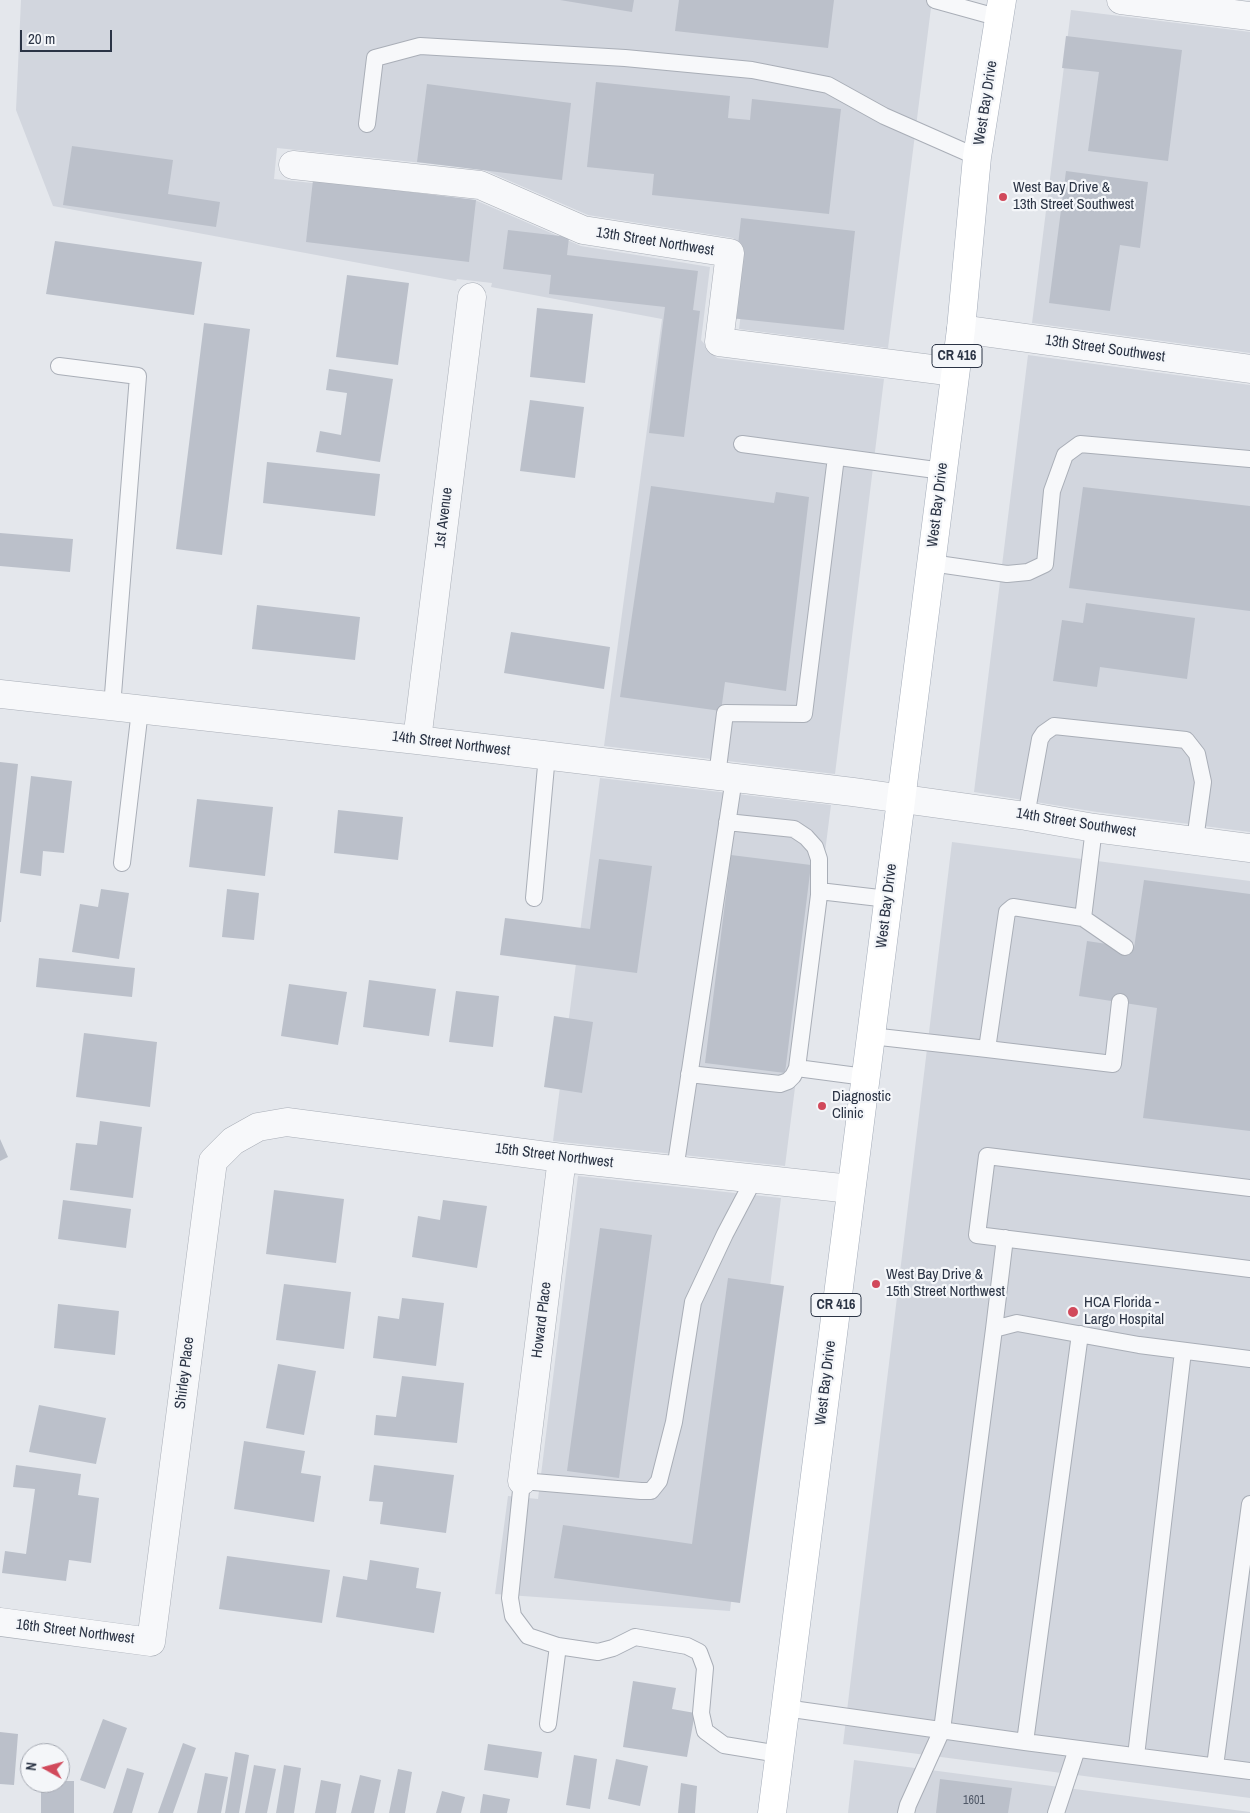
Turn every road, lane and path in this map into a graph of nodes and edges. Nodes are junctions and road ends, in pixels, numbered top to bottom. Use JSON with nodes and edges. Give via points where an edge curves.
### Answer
{"nodes":[{"id":1,"x":935,"y":0,"type":"edge"},
{"id":2,"x":1121,"y":0,"type":"edge"},
{"id":3,"x":1001,"y":9,"type":"edge"},
{"id":4,"x":1250,"y":16,"type":"edge"},
{"id":5,"x":367,"y":124,"type":"dead end"},
{"id":6,"x":978,"y":157,"type":"junction"},
{"id":7,"x":293,"y":165,"type":"dead end"},
{"id":8,"x":472,"y":297,"type":"dead end"},
{"id":9,"x":961,"y":330,"type":"junction"},
{"id":10,"x":59,"y":366,"type":"dead end"},
{"id":11,"x":1250,"y":369,"type":"edge"},
{"id":12,"x":955,"y":372,"type":"junction"},
{"id":13,"x":742,"y":444,"type":"dead end"},
{"id":14,"x":836,"y":457,"type":"junction"},
{"id":15,"x":1250,"y":459,"type":"edge"},
{"id":16,"x":942,"y":471,"type":"junction"},
{"id":17,"x":931,"y":563,"type":"junction"},
{"id":18,"x":0,"y":694,"type":"edge"},
{"id":19,"x":112,"y":706,"type":"junction"},
{"id":20,"x":140,"y":710,"type":"junction"},
{"id":21,"x":417,"y":740,"type":"junction"},
{"id":22,"x":547,"y":755,"type":"junction"},
{"id":23,"x":725,"y":777,"type":"junction"},
{"id":24,"x":901,"y":798,"type":"junction"},
{"id":25,"x":1026,"y":816,"type":"junction"},
{"id":26,"x":727,"y":822,"type":"junction"},
{"id":27,"x":1094,"y":828,"type":"junction"},
{"id":28,"x":1195,"y":840,"type":"junction"},
{"id":29,"x":1250,"y":848,"type":"edge"},
{"id":30,"x":122,"y":863,"type":"dead end"},
{"id":31,"x":819,"y":891,"type":"junction"},
{"id":32,"x":534,"y":898,"type":"dead end"},
{"id":33,"x":888,"y":899,"type":"junction"},
{"id":34,"x":1083,"y":918,"type":"junction"},
{"id":35,"x":1125,"y":947,"type":"dead end"},
{"id":36,"x":1120,"y":1002,"type":"dead end"},
{"id":37,"x":870,"y":1036,"type":"junction"},
{"id":38,"x":987,"y":1049,"type":"junction"},
{"id":39,"x":797,"y":1068,"type":"junction"},
{"id":40,"x":689,"y":1074,"type":"junction"},
{"id":41,"x":866,"y":1077,"type":"junction"},
{"id":42,"x":258,"y":1127,"type":"joint"},
{"id":43,"x":562,"y":1158,"type":"junction"},
{"id":44,"x":675,"y":1170,"type":"junction"},
{"id":45,"x":754,"y":1178,"type":"junction"},
{"id":46,"x":1250,"y":1188,"type":"edge"},
{"id":47,"x":851,"y":1189,"type":"junction"},
{"id":48,"x":1005,"y":1238,"type":"junction"},
{"id":49,"x":1250,"y":1269,"type":"edge"},
{"id":50,"x":994,"y":1329,"type":"junction"},
{"id":51,"x":1080,"y":1334,"type":"junction"},
{"id":52,"x":1183,"y":1350,"type":"junction"},
{"id":53,"x":1250,"y":1360,"type":"edge"},
{"id":54,"x":522,"y":1481,"type":"junction"},
{"id":55,"x":1250,"y":1504,"type":"edge"},
{"id":56,"x":0,"y":1622,"type":"edge"},
{"id":57,"x":151,"y":1642,"type":"joint"},
{"id":58,"x":558,"y":1646,"type":"junction"},
{"id":59,"x":785,"y":1708,"type":"junction"},
{"id":60,"x":548,"y":1724,"type":"dead end"},
{"id":61,"x":942,"y":1730,"type":"junction"},
{"id":62,"x":1025,"y":1742,"type":"junction"},
{"id":63,"x":1077,"y":1749,"type":"junction"},
{"id":64,"x":779,"y":1754,"type":"junction"},
{"id":65,"x":1136,"y":1756,"type":"junction"},
{"id":66,"x":1215,"y":1766,"type":"junction"},
{"id":67,"x":1250,"y":1771,"type":"edge"},
{"id":68,"x":772,"y":1813,"type":"edge"},
{"id":69,"x":906,"y":1813,"type":"edge"},
{"id":70,"x":1056,"y":1813,"type":"edge"}],
"edges":[{"from":1,"to":3,"type":"lane"},
{"from":2,"to":4,"type":"street"},
{"from":3,"to":6,"type":"main road","name":"West Bay Drive","number":"CR 416"},
{"from":5,"to":6,"type":"lane","via":[[375,58],[420,46],[635,59],[752,70],[828,85],[884,116]]},
{"from":6,"to":9,"type":"main road","name":"West Bay Drive","number":"CR 416"},
{"from":7,"to":12,"type":"street","name":"13th Street Northwest","via":[[480,184],[583,230],[730,253],[719,342]]},
{"from":8,"to":21,"type":"street","name":"1st Avenue"},
{"from":9,"to":11,"type":"street","name":"13th Street Southwest"},
{"from":9,"to":12,"type":"main road","name":"West Bay Drive","number":"CR 416"},
{"from":10,"to":19,"type":"lane","via":[[138,376]]},
{"from":12,"to":16,"type":"main road","name":"West Bay Drive","number":"CR 416"},
{"from":13,"to":14,"type":"lane"},
{"from":14,"to":16,"type":"lane"},
{"from":14,"to":23,"type":"lane","via":[[804,714],[725,713]]},
{"from":15,"to":17,"type":"lane","via":[[1080,444],[1065,455],[1052,491],[1045,564],[1028,572],[1007,574]]},
{"from":16,"to":17,"type":"main road","name":"West Bay Drive","number":"CR 416"},
{"from":17,"to":24,"type":"main road","name":"West Bay Drive","number":"CR 416"},
{"from":18,"to":19,"type":"street","name":"14th Street Northwest"},
{"from":19,"to":20,"type":"street","name":"14th Street Northwest"},
{"from":20,"to":21,"type":"street","name":"14th Street Northwest"},
{"from":20,"to":30,"type":"lane"},
{"from":21,"to":22,"type":"street","name":"14th Street Northwest"},
{"from":22,"to":23,"type":"street","name":"14th Street Northwest"},
{"from":22,"to":32,"type":"lane"},
{"from":23,"to":24,"type":"street","name":"14th Street Northwest"},
{"from":23,"to":26,"type":"lane"},
{"from":24,"to":25,"type":"street","name":"14th Street Southwest"},
{"from":24,"to":33,"type":"main road","name":"West Bay Drive","number":"CR 416"},
{"from":25,"to":27,"type":"street","name":"14th Street Southwest"},
{"from":25,"to":28,"type":"lane","via":[[1040,739],[1054,726],[1186,740],[1198,754],[1203,782]]},
{"from":26,"to":31,"type":"lane","via":[[794,829],[806,837],[819,859]]},
{"from":26,"to":40,"type":"lane"},
{"from":27,"to":28,"type":"street","name":"14th Street Southwest"},
{"from":27,"to":34,"type":"lane"},
{"from":28,"to":29,"type":"street","name":"14th Street Southwest"},
{"from":31,"to":33,"type":"lane"},
{"from":31,"to":39,"type":"lane"},
{"from":33,"to":37,"type":"main road","name":"West Bay Drive","number":"CR 416"},
{"from":34,"to":35,"type":"lane"},
{"from":34,"to":38,"type":"lane","via":[[1013,907],[1007,912]]},
{"from":36,"to":38,"type":"lane","via":[[1113,1064]]},
{"from":37,"to":38,"type":"lane"},
{"from":37,"to":41,"type":"main road","name":"West Bay Drive","number":"CR 416"},
{"from":39,"to":40,"type":"lane","via":[[788,1081],[780,1084]]},
{"from":39,"to":41,"type":"lane"},
{"from":40,"to":44,"type":"lane"},
{"from":41,"to":47,"type":"main road","name":"West Bay Drive","number":"CR 416"},
{"from":42,"to":43,"type":"street","name":"15th Street Northwest","via":[[287,1122]]},
{"from":42,"to":57,"type":"street","name":"Shirley Place","via":[[233,1141],[213,1161]]},
{"from":43,"to":44,"type":"street","name":"15th Street Northwest"},
{"from":43,"to":54,"type":"street","name":"Howard Place"},
{"from":44,"to":45,"type":"street","name":"15th Street Northwest"},
{"from":45,"to":47,"type":"street","name":"15th Street Northwest"},
{"from":45,"to":54,"type":"lane","via":[[693,1302],[674,1422],[659,1481],[652,1491]]},
{"from":46,"to":48,"type":"lane","via":[[987,1156],[977,1235]]},
{"from":47,"to":59,"type":"main road","name":"West Bay Drive","number":"CR 416"},
{"from":48,"to":49,"type":"lane"},
{"from":48,"to":50,"type":"lane"},
{"from":50,"to":51,"type":"lane","via":[[1017,1323]]},
{"from":50,"to":61,"type":"lane"},
{"from":51,"to":52,"type":"lane"},
{"from":51,"to":62,"type":"lane"},
{"from":52,"to":53,"type":"lane"},
{"from":52,"to":65,"type":"lane"},
{"from":54,"to":58,"type":"lane","via":[[510,1598],[513,1616],[528,1636]]},
{"from":55,"to":66,"type":"lane"},
{"from":56,"to":57,"type":"street","name":"16th Street Northwest"},
{"from":58,"to":60,"type":"lane"},
{"from":58,"to":64,"type":"lane","via":[[598,1652],[634,1637],[687,1646],[699,1652],[705,1668],[701,1713],[705,1731],[724,1745]]},
{"from":59,"to":61,"type":"lane"},
{"from":59,"to":64,"type":"main road","name":"West Bay Drive","number":"CR 416"},
{"from":61,"to":62,"type":"lane"},
{"from":61,"to":69,"type":"lane"},
{"from":62,"to":63,"type":"lane"},
{"from":63,"to":65,"type":"lane"},
{"from":63,"to":70,"type":"lane"},
{"from":64,"to":68,"type":"main road","name":"West Bay Drive","number":"CR 416"},
{"from":65,"to":66,"type":"lane"},
{"from":66,"to":67,"type":"lane"}]}
